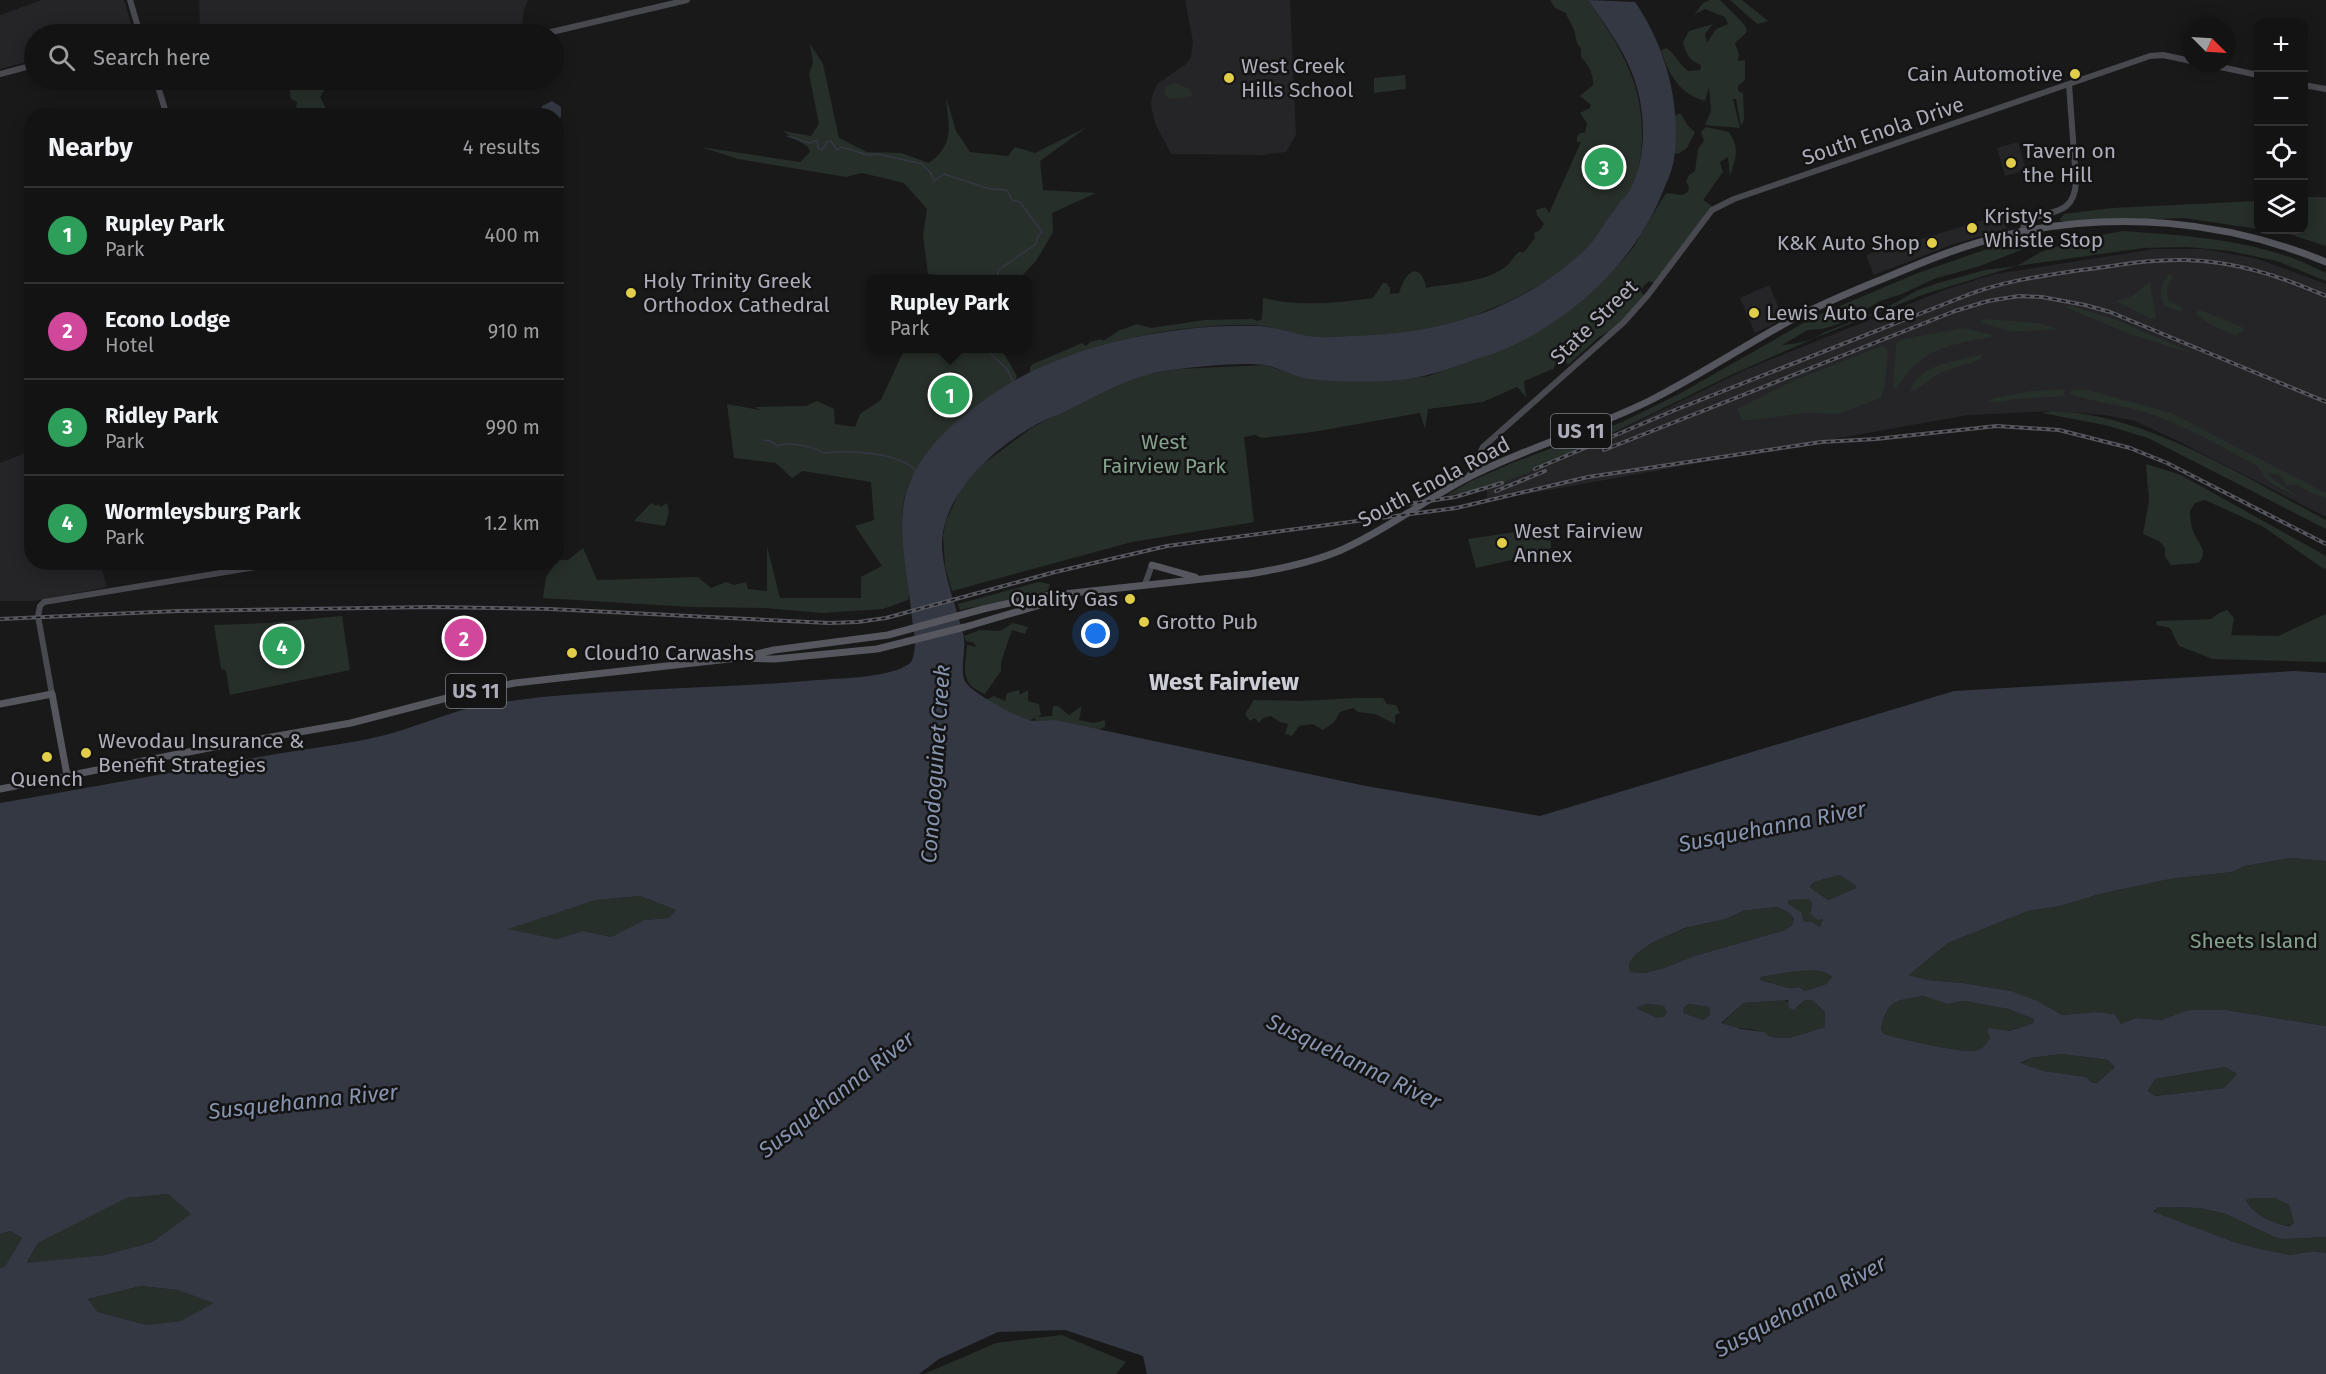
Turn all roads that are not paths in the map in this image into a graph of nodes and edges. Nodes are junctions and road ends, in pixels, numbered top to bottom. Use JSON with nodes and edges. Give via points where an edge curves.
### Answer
{"nodes":[{"id":1,"x":130,"y":0,"type":"edge"},
{"id":2,"x":687,"y":0,"type":"edge"},
{"id":3,"x":137,"y":24,"type":"edge"},
{"id":4,"x":564,"y":29,"type":"edge"},
{"id":5,"x":2182,"y":60,"type":"edge"},
{"id":6,"x":24,"y":67,"type":"edge"},
{"id":7,"x":2236,"y":70,"type":"edge"},
{"id":8,"x":0,"y":74,"type":"edge"},
{"id":9,"x":2254,"y":74,"type":"edge"},
{"id":10,"x":2069,"y":84,"type":"junction"},
{"id":11,"x":2308,"y":86,"type":"edge"},
{"id":12,"x":2326,"y":89,"type":"edge"},
{"id":13,"x":159,"y":90,"type":"edge"},
{"id":14,"x":165,"y":108,"type":"edge"},
{"id":15,"x":1722,"y":204,"type":"joint"},
{"id":16,"x":2021,"y":232,"type":"junction"},
{"id":17,"x":2326,"y":262,"type":"edge"},
{"id":18,"x":1479,"y":455,"type":"junction"},
{"id":19,"x":1483,"y":470,"type":"junction"},
{"id":20,"x":1468,"y":478,"type":"junction"},
{"id":21,"x":1152,"y":565,"type":"joint"},
{"id":22,"x":236,"y":570,"type":"edge"},
{"id":23,"x":1200,"y":578,"type":"junction"},
{"id":24,"x":1145,"y":584,"type":"junction"},
{"id":25,"x":1084,"y":591,"type":"junction"},
{"id":26,"x":738,"y":658,"type":"junction"},
{"id":27,"x":52,"y":694,"type":"junction"},
{"id":28,"x":0,"y":704,"type":"edge"},
{"id":29,"x":67,"y":775,"type":"junction"},
{"id":30,"x":0,"y":789,"type":"edge"}],
"edges":[{"from":1,"to":3,"type":"main road"},
{"from":2,"to":4,"type":"main road"},
{"from":5,"to":10,"type":"main road","name":"South Enola Drive","via":[[2155,55]]},
{"from":6,"to":8,"type":"main road"},
{"from":7,"to":9,"type":"main road"},
{"from":10,"to":15,"type":"main road","name":"South Enola Drive"},
{"from":10,"to":16,"type":"main road","via":[[2076,182],[2073,195],[2067,205],[2055,212],[2027,220]]},
{"from":11,"to":12,"type":"main road"},
{"from":13,"to":14,"type":"main road"},
{"from":15,"to":18,"type":"main road","name":"State Street","via":[[1700,223],[1624,322],[1483,447]]},
{"from":16,"to":17,"type":"main road","name":"South Enola Road","number":"US 11","via":[[2103,222],[2189,225],[2252,237]]},
{"from":16,"to":19,"type":"main road","name":"South Enola Road","number":"US 11","via":[[1950,252],[1840,296],[1647,402]]},
{"from":18,"to":19,"type":"main road"},
{"from":18,"to":20,"type":"main road","name":"State Street"},
{"from":19,"to":20,"type":"main road","name":"South Enola Road","number":"US 11"},
{"from":20,"to":23,"type":"main road","name":"South Enola Road","number":"US 11","via":[[1350,546],[1311,561],[1266,571]]},
{"from":21,"to":23,"type":"main road"},
{"from":21,"to":24,"type":"main road"},
{"from":22,"to":27,"type":"main road","via":[[41,604],[38,613]]},
{"from":23,"to":24,"type":"main road","name":"South Enola Road","number":"US 11"},
{"from":24,"to":25,"type":"main road","name":"South Enola Road","number":"US 11"},
{"from":25,"to":26,"type":"main road","name":"South Enola Road","number":"US 11","via":[[1011,602],[875,637]]},
{"from":25,"to":26,"type":"main road","name":"South Enola Road","number":"US 11","via":[[913,642],[853,653]]},
{"from":26,"to":29,"type":"main road","number":"US 11","via":[[500,686],[351,723]]},
{"from":27,"to":28,"type":"main road"},
{"from":27,"to":29,"type":"main road"},
{"from":29,"to":30,"type":"main road","number":"US 11"}]}
